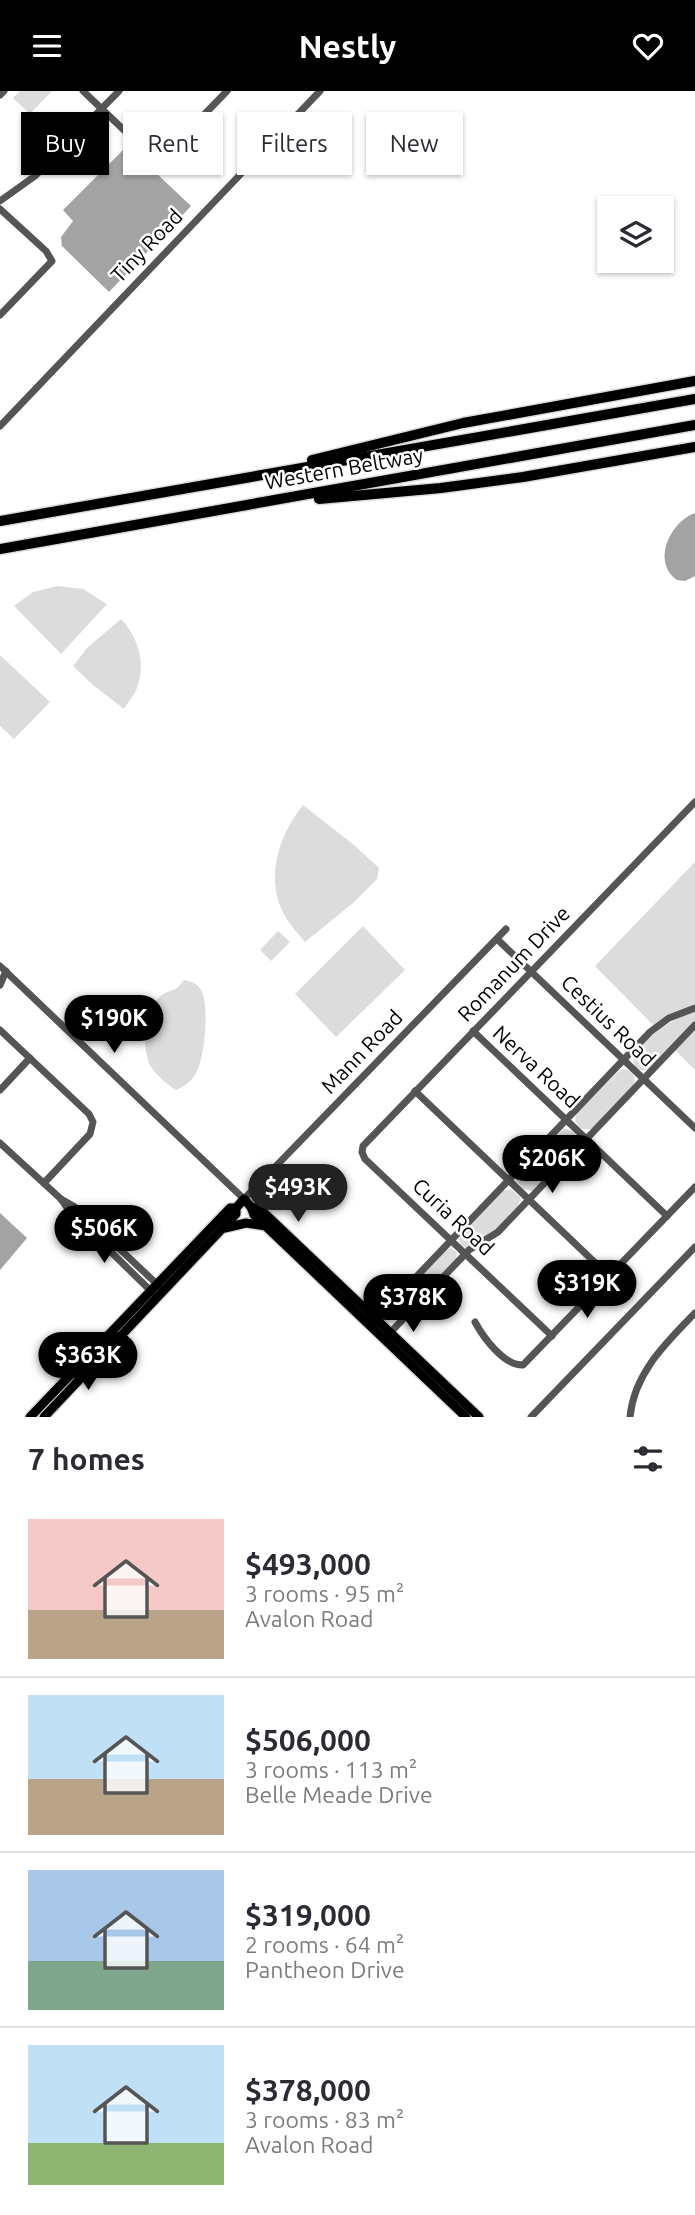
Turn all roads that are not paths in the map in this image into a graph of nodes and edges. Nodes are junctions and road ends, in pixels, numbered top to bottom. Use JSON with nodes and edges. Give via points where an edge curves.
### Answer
{"nodes":[{"id":1,"x":4,"y":91,"type":"edge"},
{"id":2,"x":83,"y":91,"type":"edge"},
{"id":3,"x":119,"y":91,"type":"edge"},
{"id":4,"x":227,"y":91,"type":"edge"},
{"id":5,"x":320,"y":91,"type":"edge"},
{"id":6,"x":0,"y":95,"type":"edge"},
{"id":7,"x":102,"y":109,"type":"junction"},
{"id":8,"x":0,"y":201,"type":"edge"},
{"id":9,"x":0,"y":209,"type":"edge"},
{"id":10,"x":0,"y":315,"type":"edge"},
{"id":11,"x":695,"y":381,"type":"edge"},
{"id":12,"x":695,"y":399,"type":"edge"},
{"id":13,"x":695,"y":425,"type":"edge"},
{"id":14,"x":0,"y":426,"type":"edge"},
{"id":15,"x":695,"y":447,"type":"edge"},
{"id":16,"x":245,"y":478,"type":"junction"},
{"id":17,"x":259,"y":504,"type":"junction"},
{"id":18,"x":0,"y":521,"type":"edge"},
{"id":19,"x":0,"y":549,"type":"edge"},
{"id":20,"x":695,"y":802,"type":"edge"},
{"id":21,"x":506,"y":929,"type":"dead end"},
{"id":22,"x":497,"y":939,"type":"junction"},
{"id":23,"x":2,"y":971,"type":"edge"},
{"id":24,"x":531,"y":971,"type":"junction"},
{"id":25,"x":0,"y":985,"type":"edge"},
{"id":26,"x":695,"y":1008,"type":"edge"},
{"id":27,"x":695,"y":1025,"type":"edge"},
{"id":28,"x":0,"y":1030,"type":"edge"},
{"id":29,"x":473,"y":1031,"type":"junction"},
{"id":30,"x":30,"y":1058,"type":"junction"},
{"id":31,"x":624,"y":1060,"type":"junction"},
{"id":32,"x":644,"y":1079,"type":"junction"},
{"id":33,"x":0,"y":1090,"type":"edge"},
{"id":34,"x":415,"y":1091,"type":"junction"},
{"id":35,"x":567,"y":1120,"type":"junction"},
{"id":36,"x":695,"y":1128,"type":"edge"},
{"id":37,"x":587,"y":1139,"type":"junction"},
{"id":38,"x":0,"y":1143,"type":"edge"},
{"id":39,"x":362,"y":1152,"type":"joint"},
{"id":40,"x":509,"y":1181,"type":"junction"},
{"id":41,"x":44,"y":1183,"type":"junction"},
{"id":42,"x":695,"y":1187,"type":"edge"},
{"id":43,"x":529,"y":1199,"type":"junction"},
{"id":44,"x":248,"y":1203,"type":"junction"},
{"id":45,"x":236,"y":1208,"type":"junction"},
{"id":46,"x":667,"y":1216,"type":"junction"},
{"id":47,"x":266,"y":1226,"type":"junction"},
{"id":48,"x":218,"y":1233,"type":"junction"},
{"id":49,"x":452,"y":1240,"type":"junction"},
{"id":50,"x":695,"y":1247,"type":"edge"},
{"id":51,"x":466,"y":1253,"type":"junction"},
{"id":52,"x":609,"y":1276,"type":"junction"},
{"id":53,"x":157,"y":1290,"type":"junction"},
{"id":54,"x":695,"y":1313,"type":"edge"},
{"id":55,"x":373,"y":1322,"type":"junction"},
{"id":56,"x":475,"y":1322,"type":"dead end"},
{"id":57,"x":387,"y":1335,"type":"junction"},
{"id":58,"x":552,"y":1336,"type":"junction"},
{"id":59,"x":30,"y":1417,"type":"edge"},
{"id":60,"x":44,"y":1417,"type":"edge"},
{"id":61,"x":466,"y":1417,"type":"edge"},
{"id":62,"x":479,"y":1417,"type":"edge"},
{"id":63,"x":531,"y":1417,"type":"edge"},
{"id":64,"x":630,"y":1417,"type":"edge"}],
"edges":[{"from":1,"to":6,"type":"street"},
{"from":2,"to":7,"type":"street"},
{"from":3,"to":7,"type":"street"},
{"from":4,"to":7,"type":"street","via":[[158,157]]},
{"from":5,"to":14,"type":"street","name":"Tiny Road"},
{"from":7,"to":8,"type":"street","via":[[35,176]]},
{"from":9,"to":10,"type":"street","via":[[52,261]]},
{"from":11,"to":16,"type":"highway","via":[[450,426]]},
{"from":12,"to":16,"type":"highway","name":"Western Beltway"},
{"from":13,"to":17,"type":"highway","name":"Western Beltway"},
{"from":15,"to":17,"type":"highway","via":[[454,487]]},
{"from":16,"to":18,"type":"highway","name":"Western Beltway"},
{"from":17,"to":19,"type":"highway","name":"Western Beltway"},
{"from":20,"to":24,"type":"street","name":"Romanum Drive"},
{"from":21,"to":22,"type":"street","name":"Mann Road"},
{"from":22,"to":24,"type":"street","name":"Cestius Road"},
{"from":22,"to":44,"type":"street","name":"Mann Road"},
{"from":23,"to":25,"type":"street"},
{"from":23,"to":44,"type":"street"},
{"from":24,"to":29,"type":"street","name":"Romanum Drive"},
{"from":24,"to":31,"type":"street","name":"Cestius Road"},
{"from":26,"to":31,"type":"street","via":[[657,1027]]},
{"from":27,"to":32,"type":"street"},
{"from":28,"to":30,"type":"street"},
{"from":29,"to":34,"type":"street","name":"Romanum Drive"},
{"from":29,"to":35,"type":"street","name":"Nerva Road"},
{"from":30,"to":33,"type":"street"},
{"from":30,"to":41,"type":"street","via":[[93,1122],[90,1134]]},
{"from":31,"to":32,"type":"street","name":"Cestius Road"},
{"from":31,"to":35,"type":"street"},
{"from":32,"to":36,"type":"street","name":"Cestius Road"},
{"from":32,"to":37,"type":"street"},
{"from":34,"to":39,"type":"street","name":"Romanum Drive","via":[[366,1140]]},
{"from":34,"to":40,"type":"street"},
{"from":35,"to":37,"type":"street","name":"Nerva Road"},
{"from":35,"to":40,"type":"street"},
{"from":37,"to":43,"type":"street"},
{"from":37,"to":46,"type":"street","name":"Nerva Road"},
{"from":38,"to":41,"type":"street"},
{"from":39,"to":49,"type":"street","name":"Curia Road"},
{"from":40,"to":43,"type":"street"},
{"from":40,"to":49,"type":"street"},
{"from":41,"to":53,"type":"street","via":[[75,1207]]},
{"from":42,"to":46,"type":"street"},
{"from":43,"to":51,"type":"street","via":[[498,1232]]},
{"from":43,"to":52,"type":"street"},
{"from":44,"to":45,"type":"main road"},
{"from":44,"to":47,"type":"main road"},
{"from":44,"to":55,"type":"main road","via":[[260,1209]]},
{"from":45,"to":48,"type":"main road","via":[[236,1214]]},
{"from":45,"to":53,"type":"main road","via":[[230,1207]]},
{"from":46,"to":52,"type":"street"},
{"from":47,"to":48,"type":"main road","via":[[240,1223]]},
{"from":47,"to":55,"type":"main road"},
{"from":48,"to":53,"type":"main road"},
{"from":49,"to":51,"type":"street","name":"Curia Road"},
{"from":49,"to":55,"type":"street"},
{"from":50,"to":63,"type":"street"},
{"from":51,"to":57,"type":"street"},
{"from":51,"to":58,"type":"street","name":"Curia Road"},
{"from":52,"to":58,"type":"street"},
{"from":53,"to":59,"type":"main road"},
{"from":53,"to":60,"type":"main road"},
{"from":54,"to":64,"type":"street","via":[[651,1360]]},
{"from":55,"to":57,"type":"main road"},
{"from":56,"to":58,"type":"street","via":[[483,1337],[517,1365],[528,1361]]},
{"from":57,"to":61,"type":"main road"},
{"from":57,"to":62,"type":"main road"}]}
